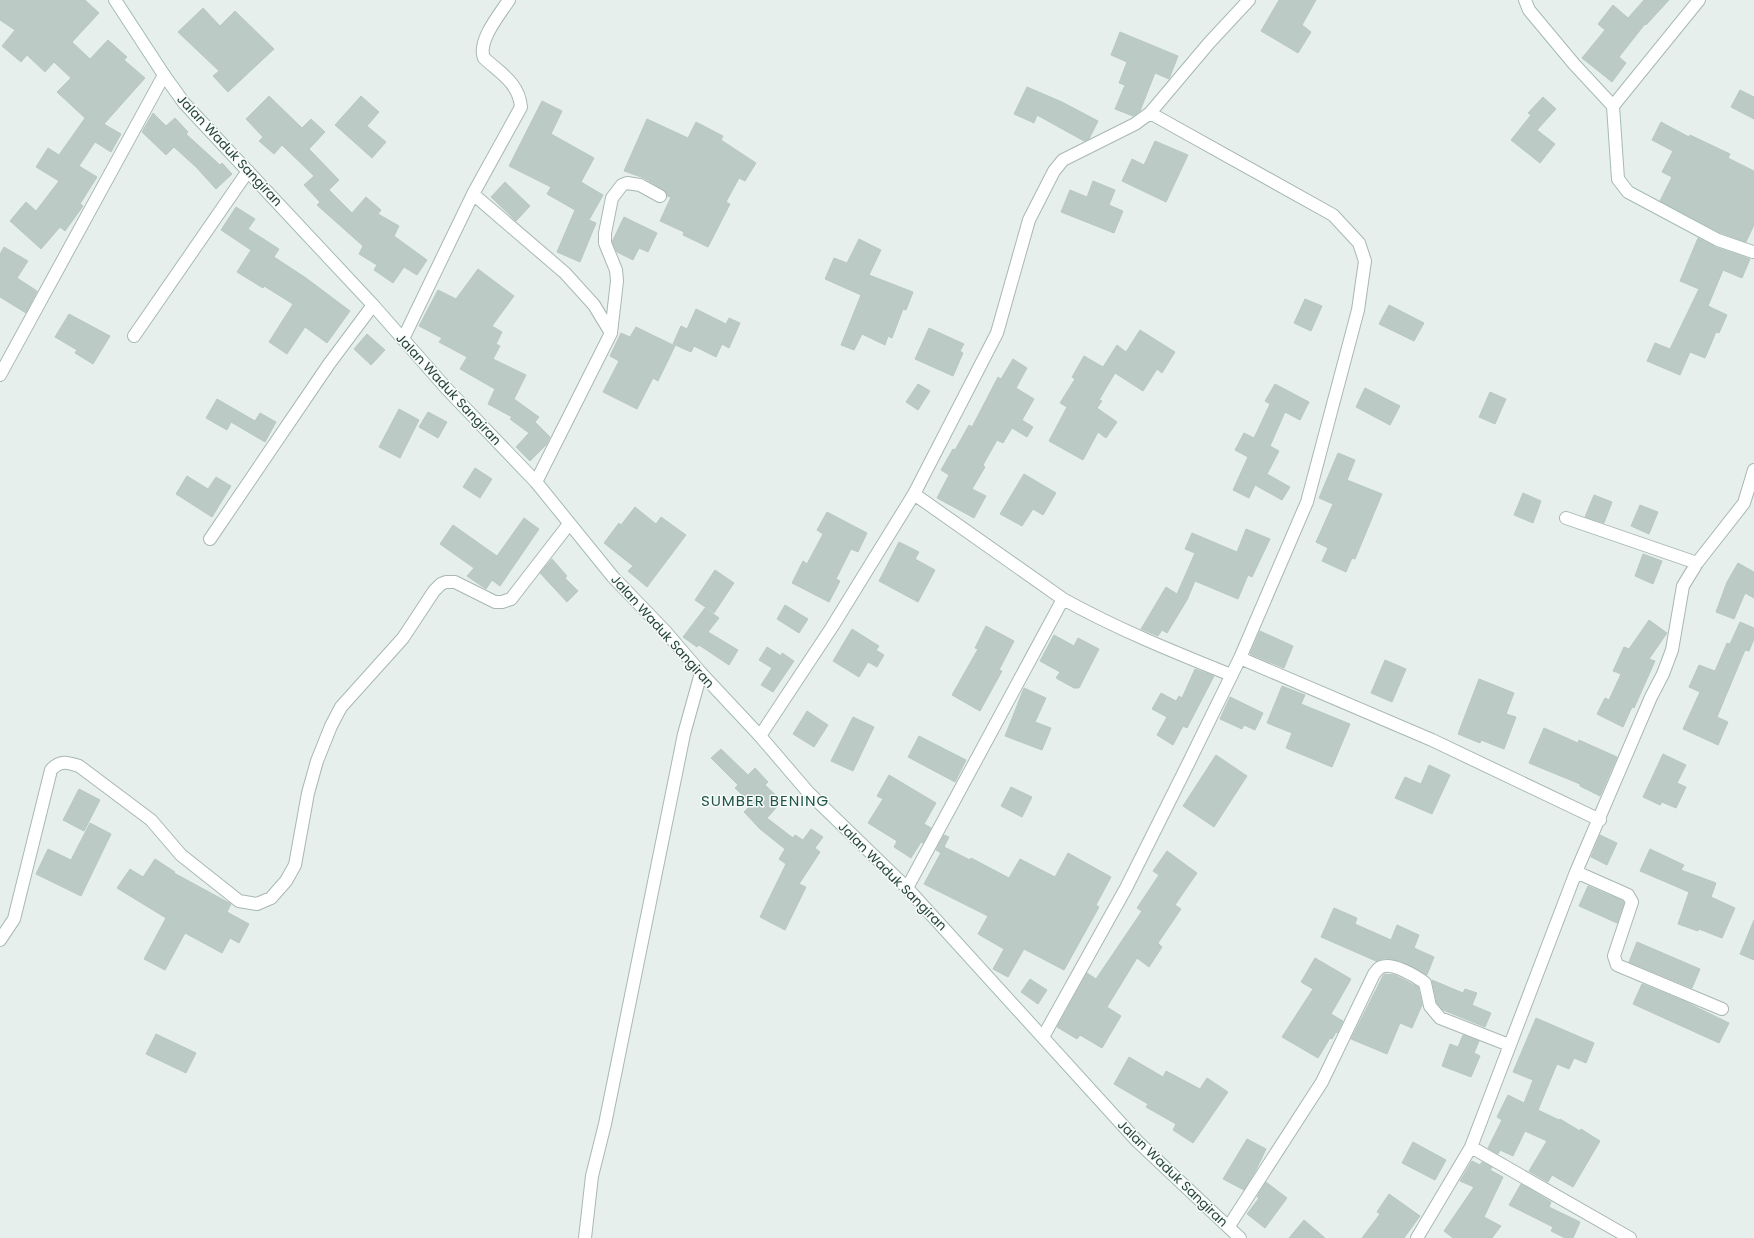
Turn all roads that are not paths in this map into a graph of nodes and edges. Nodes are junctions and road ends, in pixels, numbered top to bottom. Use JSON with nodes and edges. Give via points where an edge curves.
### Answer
{"nodes":[{"id":1,"x":115,"y":0,"type":"edge"},
{"id":2,"x":509,"y":0,"type":"edge"},
{"id":3,"x":1249,"y":0,"type":"edge"},
{"id":4,"x":1525,"y":0,"type":"edge"},
{"id":5,"x":1698,"y":0,"type":"edge"},
{"id":6,"x":164,"y":76,"type":"junction"},
{"id":7,"x":1613,"y":106,"type":"junction"},
{"id":8,"x":1150,"y":113,"type":"junction"},
{"id":9,"x":248,"y":171,"type":"junction"},
{"id":10,"x":473,"y":194,"type":"junction"},
{"id":11,"x":660,"y":196,"type":"dead end"},
{"id":12,"x":1754,"y":251,"type":"edge"},
{"id":13,"x":373,"y":305,"type":"junction"},
{"id":14,"x":611,"y":333,"type":"junction"},
{"id":15,"x":134,"y":336,"type":"dead end"},
{"id":16,"x":403,"y":340,"type":"junction"},
{"id":17,"x":0,"y":375,"type":"edge"},
{"id":18,"x":1754,"y":470,"type":"edge"},
{"id":19,"x":536,"y":482,"type":"junction"},
{"id":20,"x":914,"y":494,"type":"junction"},
{"id":21,"x":1749,"y":506,"type":"edge"},
{"id":22,"x":1566,"y":518,"type":"dead end"},
{"id":23,"x":569,"y":524,"type":"junction"},
{"id":24,"x":210,"y":539,"type":"dead end"},
{"id":25,"x":1697,"y":563,"type":"junction"},
{"id":26,"x":1063,"y":599,"type":"junction"},
{"id":27,"x":1240,"y":658,"type":"junction"},
{"id":28,"x":701,"y":673,"type":"junction"},
{"id":29,"x":1231,"y":675,"type":"junction"},
{"id":30,"x":760,"y":736,"type":"junction"},
{"id":31,"x":1600,"y":820,"type":"junction"},
{"id":32,"x":1576,"y":872,"type":"junction"},
{"id":33,"x":908,"y":888,"type":"junction"},
{"id":34,"x":0,"y":940,"type":"edge"},
{"id":35,"x":1722,"y":1009,"type":"dead end"},
{"id":36,"x":1043,"y":1037,"type":"junction"},
{"id":37,"x":1509,"y":1045,"type":"junction"},
{"id":38,"x":1471,"y":1147,"type":"junction"},
{"id":39,"x":1229,"y":1226,"type":"junction"},
{"id":40,"x":585,"y":1238,"type":"edge"},
{"id":41,"x":1240,"y":1238,"type":"edge"},
{"id":42,"x":1417,"y":1238,"type":"edge"},
{"id":43,"x":1630,"y":1238,"type":"edge"}],
"edges":[{"from":1,"to":6,"type":"street","name":"Jalan Waduk Sangiran"},
{"from":2,"to":10,"type":"street","via":[[485,39],[483,54],[484,58],[513,85],[518,92],[521,107]]},
{"from":3,"to":8,"type":"street"},
{"from":4,"to":7,"type":"street","via":[[1529,10]]},
{"from":5,"to":7,"type":"street"},
{"from":6,"to":9,"type":"street","name":"Jalan Waduk Sangiran","via":[[184,103]]},
{"from":6,"to":17,"type":"street"},
{"from":7,"to":12,"type":"street","via":[[1618,179],[1628,192],[1718,240]]},
{"from":8,"to":20,"type":"street","via":[[1134,124],[1063,160],[1054,171],[1029,220],[997,333]]},
{"from":8,"to":27,"type":"street","via":[[1333,215],[1359,243],[1365,261],[1358,310],[1307,502]]},
{"from":9,"to":13,"type":"street","name":"Jalan Waduk Sangiran"},
{"from":9,"to":15,"type":"street"},
{"from":10,"to":14,"type":"street","via":[[565,274],[594,305]]},
{"from":10,"to":16,"type":"street"},
{"from":11,"to":14,"type":"street","via":[[640,185],[627,184],[622,185],[612,198],[605,233],[605,243],[616,270],[617,281]]},
{"from":13,"to":16,"type":"street","name":"Jalan Waduk Sangiran"},
{"from":13,"to":24,"type":"street","via":[[329,364]]},
{"from":14,"to":19,"type":"street"},
{"from":16,"to":19,"type":"street","name":"Jalan Waduk Sangiran"},
{"from":18,"to":21,"type":"street"},
{"from":19,"to":23,"type":"street","name":"Jalan Waduk Sangiran"},
{"from":20,"to":26,"type":"street"},
{"from":20,"to":30,"type":"street","via":[[832,627]]},
{"from":21,"to":25,"type":"street"},
{"from":22,"to":25,"type":"street"},
{"from":23,"to":28,"type":"street","name":"Jalan Waduk Sangiran","via":[[613,577]]},
{"from":23,"to":34,"type":"street","via":[[511,599],[495,602],[455,582],[441,584],[403,638],[341,707],[317,761],[308,793],[295,865],[286,881],[271,898],[257,904],[239,901],[181,855],[151,820],[79,766],[66,761],[51,770],[14,918]]},
{"from":25,"to":31,"type":"street","via":[[1683,586],[1672,650],[1663,674]]},
{"from":26,"to":29,"type":"street","via":[[1139,637]]},
{"from":26,"to":33,"type":"street"},
{"from":27,"to":29,"type":"street"},
{"from":27,"to":31,"type":"street","via":[[1432,740]]},
{"from":28,"to":30,"type":"street","name":"Jalan Waduk Sangiran"},
{"from":28,"to":40,"type":"street","via":[[684,734],[605,1124],[592,1176]]},
{"from":29,"to":36,"type":"street","via":[[1126,888]]},
{"from":30,"to":33,"type":"street","name":"Jalan Waduk Sangiran","via":[[808,792]]},
{"from":31,"to":32,"type":"street"},
{"from":32,"to":35,"type":"street","via":[[1631,898],[1632,902],[1614,956],[1617,965]]},
{"from":32,"to":37,"type":"street"},
{"from":33,"to":36,"type":"street","name":"Jalan Waduk Sangiran"},
{"from":36,"to":39,"type":"street","name":"Jalan Waduk Sangiran","via":[[1136,1141]]},
{"from":37,"to":38,"type":"street"},
{"from":37,"to":39,"type":"street","via":[[1440,1018],[1430,1006],[1425,983],[1401,969],[1386,966],[1379,968],[1322,1082]]},
{"from":38,"to":42,"type":"street"},
{"from":38,"to":43,"type":"street"},
{"from":39,"to":41,"type":"street","name":"Jalan Waduk Sangiran"}]}
